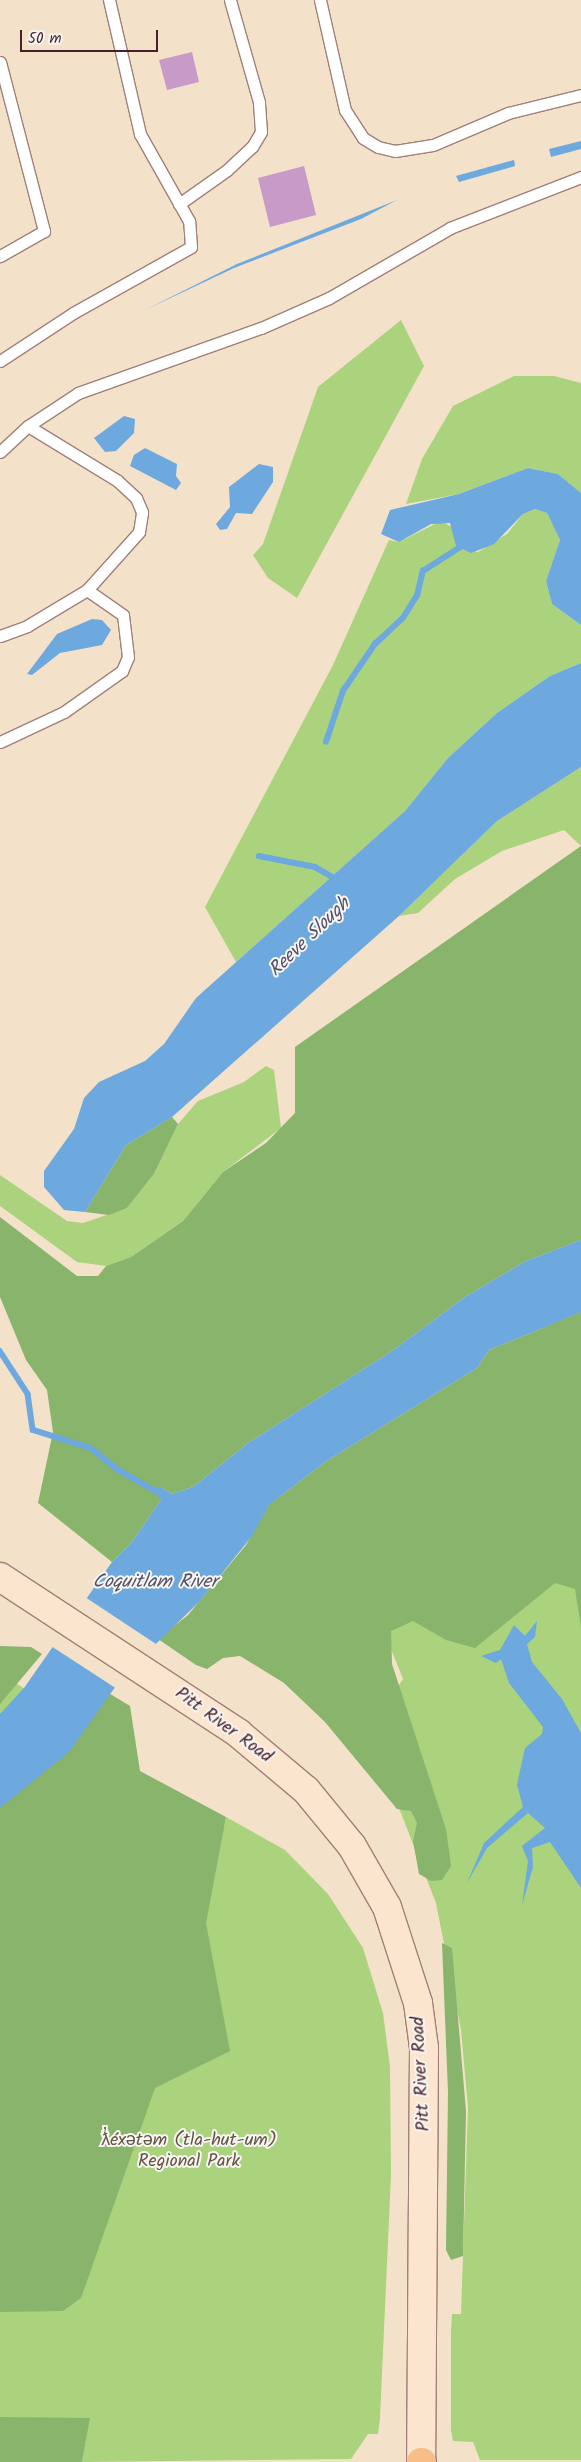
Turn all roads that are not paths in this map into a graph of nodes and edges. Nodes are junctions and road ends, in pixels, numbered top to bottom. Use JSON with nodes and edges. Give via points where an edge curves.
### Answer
{"nodes":[{"id":1,"x":109,"y":0,"type":"edge"},
{"id":2,"x":230,"y":0,"type":"edge"},
{"id":3,"x":320,"y":0,"type":"edge"},
{"id":4,"x":0,"y":62,"type":"edge"},
{"id":5,"x":581,"y":95,"type":"edge"},
{"id":6,"x":581,"y":177,"type":"edge"},
{"id":7,"x":179,"y":204,"type":"junction"},
{"id":8,"x":0,"y":256,"type":"edge"},
{"id":9,"x":0,"y":361,"type":"edge"},
{"id":10,"x":28,"y":426,"type":"junction"},
{"id":11,"x":1,"y":446,"type":"edge"},
{"id":12,"x":87,"y":590,"type":"junction"},
{"id":13,"x":0,"y":636,"type":"edge"},
{"id":14,"x":0,"y":742,"type":"edge"},
{"id":15,"x":0,"y":1577,"type":"edge"},
{"id":16,"x":421,"y":2462,"type":"edge"}],
"edges":[{"from":1,"to":7,"type":"lane","via":[[140,134]]},
{"from":2,"to":7,"type":"lane","via":[[259,102],[261,132],[252,148],[227,170]]},
{"from":3,"to":5,"type":"lane","via":[[345,110],[363,138],[378,147],[395,151],[433,145],[508,113]]},
{"from":4,"to":8,"type":"lane","via":[[44,231]]},
{"from":6,"to":10,"type":"lane","via":[[450,228],[329,298],[270,324],[78,393]]},
{"from":7,"to":9,"type":"lane","via":[[193,237],[186,252],[73,313]]},
{"from":10,"to":11,"type":"lane"},
{"from":10,"to":12,"type":"lane","via":[[118,481],[136,498],[142,512],[138,532]]},
{"from":12,"to":13,"type":"lane","via":[[27,626]]},
{"from":12,"to":14,"type":"lane","via":[[123,615],[128,650],[122,672],[64,712]]},
{"from":15,"to":16,"type":"main road","name":"Pitt River Road","via":[[238,1733],[306,1790],[352,1846],[387,1908],[404,1951],[418,2003],[426,2082]]}]}
